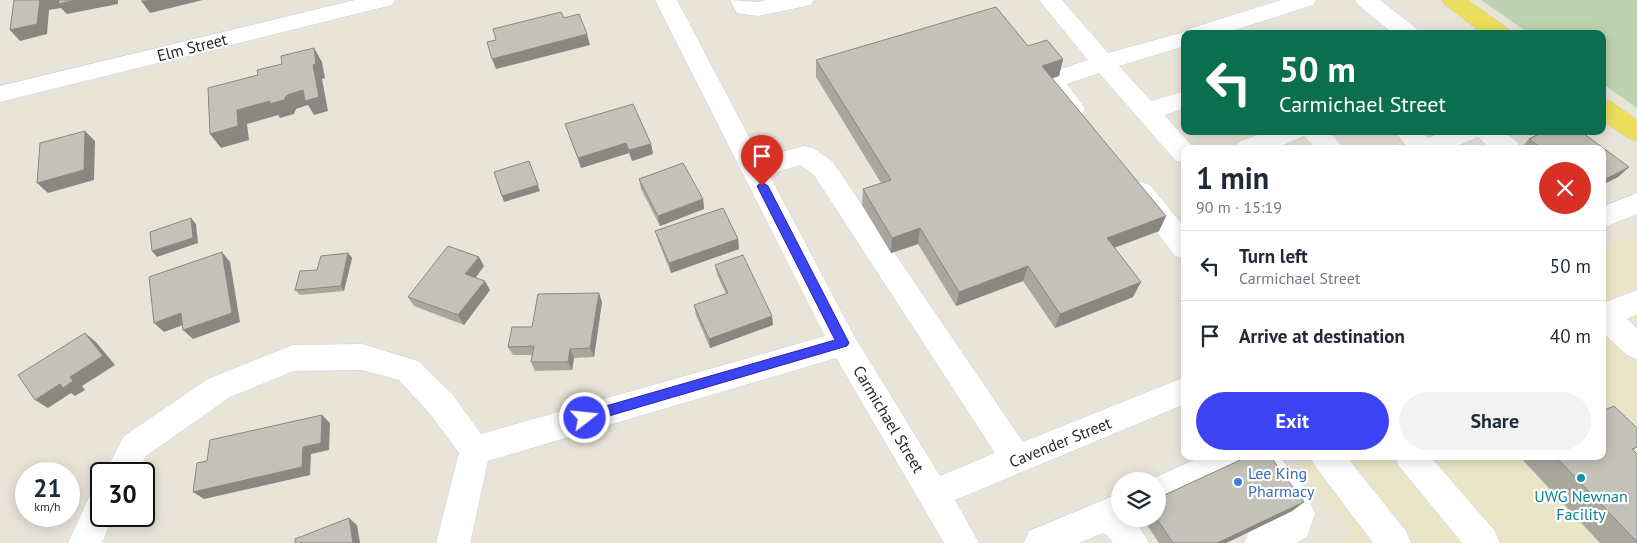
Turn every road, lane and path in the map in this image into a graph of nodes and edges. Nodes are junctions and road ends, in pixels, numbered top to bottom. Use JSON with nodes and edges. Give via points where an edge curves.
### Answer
{"nodes":[{"id":1,"x":384,"y":0,"type":"edge"},
{"id":2,"x":666,"y":0,"type":"edge"},
{"id":3,"x":741,"y":0,"type":"edge"},
{"id":4,"x":803,"y":0,"type":"edge"},
{"id":5,"x":1050,"y":0,"type":"edge"},
{"id":6,"x":1305,"y":0,"type":"edge"},
{"id":7,"x":1366,"y":0,"type":"edge"},
{"id":8,"x":1453,"y":0,"type":"edge"},
{"id":9,"x":1210,"y":30,"type":"edge"},
{"id":10,"x":1395,"y":30,"type":"edge"},
{"id":11,"x":1494,"y":30,"type":"edge"},
{"id":12,"x":1181,"y":39,"type":"edge"},
{"id":13,"x":1103,"y":63,"type":"junction"},
{"id":14,"x":0,"y":94,"type":"edge"},
{"id":15,"x":1181,"y":100,"type":"edge"},
{"id":16,"x":1606,"y":110,"type":"edge"},
{"id":17,"x":1147,"y":111,"type":"junction"},
{"id":18,"x":1633,"y":124,"type":"edge"},
{"id":19,"x":1088,"y":126,"type":"edge"},
{"id":20,"x":1284,"y":135,"type":"edge"},
{"id":21,"x":1318,"y":135,"type":"edge"},
{"id":22,"x":1410,"y":135,"type":"edge"},
{"id":23,"x":1459,"y":135,"type":"edge"},
{"id":24,"x":1492,"y":135,"type":"edge"},
{"id":25,"x":1258,"y":145,"type":"edge"},
{"id":26,"x":1328,"y":145,"type":"edge"},
{"id":27,"x":1421,"y":145,"type":"edge"},
{"id":28,"x":1435,"y":145,"type":"edge"},
{"id":29,"x":1504,"y":145,"type":"edge"},
{"id":30,"x":1181,"y":149,"type":"edge"},
{"id":31,"x":754,"y":169,"type":"junction"},
{"id":32,"x":1124,"y":172,"type":"edge"},
{"id":33,"x":1637,"y":203,"type":"edge"},
{"id":34,"x":1606,"y":216,"type":"edge"},
{"id":35,"x":1181,"y":243,"type":"edge"},
{"id":36,"x":1637,"y":302,"type":"edge"},
{"id":37,"x":1606,"y":313,"type":"edge"},
{"id":38,"x":1606,"y":316,"type":"edge"},
{"id":39,"x":843,"y":343,"type":"junction"},
{"id":40,"x":1637,"y":346,"type":"edge"},
{"id":41,"x":1181,"y":392,"type":"edge"},
{"id":42,"x":475,"y":450,"type":"junction"},
{"id":43,"x":1017,"y":459,"type":"junction"},
{"id":44,"x":1229,"y":460,"type":"edge"},
{"id":45,"x":1262,"y":460,"type":"edge"},
{"id":46,"x":1329,"y":460,"type":"edge"},
{"id":47,"x":1413,"y":460,"type":"edge"},
{"id":48,"x":126,"y":462,"type":"edge"},
{"id":49,"x":1166,"y":488,"type":"edge"},
{"id":50,"x":935,"y":493,"type":"junction"},
{"id":51,"x":1111,"y":513,"type":"edge"},
{"id":52,"x":92,"y":527,"type":"edge"},
{"id":53,"x":1121,"y":527,"type":"edge"},
{"id":54,"x":85,"y":543,"type":"edge"},
{"id":55,"x":453,"y":543,"type":"edge"},
{"id":56,"x":962,"y":543,"type":"edge"},
{"id":57,"x":1041,"y":543,"type":"edge"},
{"id":58,"x":1132,"y":543,"type":"edge"},
{"id":59,"x":1261,"y":543,"type":"edge"},
{"id":60,"x":1394,"y":543,"type":"edge"},
{"id":61,"x":1483,"y":543,"type":"edge"}],
"edges":[{"from":1,"to":14,"type":"street","name":"Elm Street"},
{"from":2,"to":31,"type":"street","name":"Carmichael Street"},
{"from":3,"to":4,"type":"street","via":[[745,8],[758,10]]},
{"from":5,"to":13,"type":"street"},
{"from":6,"to":9,"type":"street"},
{"from":7,"to":10,"type":"street"},
{"from":8,"to":11,"type":"main road"},
{"from":12,"to":13,"type":"street"},
{"from":13,"to":17,"type":"street"},
{"from":13,"to":19,"type":"street","via":[[1051,81]]},
{"from":15,"to":17,"type":"street"},
{"from":16,"to":18,"type":"main road"},
{"from":17,"to":30,"type":"street"},
{"from":20,"to":25,"type":"street"},
{"from":21,"to":26,"type":"street"},
{"from":22,"to":27,"type":"street"},
{"from":23,"to":28,"type":"street"},
{"from":24,"to":29,"type":"street"},
{"from":31,"to":39,"type":"street","name":"Carmichael Street"},
{"from":31,"to":43,"type":"street","via":[[804,155],[823,168]]},
{"from":32,"to":35,"type":"street"},
{"from":33,"to":34,"type":"street"},
{"from":36,"to":37,"type":"street"},
{"from":38,"to":40,"type":"street"},
{"from":39,"to":42,"type":"street"},
{"from":39,"to":50,"type":"street","name":"Carmichael Street"},
{"from":41,"to":43,"type":"street","name":"Cavender Street"},
{"from":42,"to":48,"type":"street","via":[[442,405],[408,370],[362,357],[293,358],[219,388],[135,446]]},
{"from":42,"to":55,"type":"street"},
{"from":43,"to":50,"type":"street","name":"Cavender Street"},
{"from":44,"to":49,"type":"street"},
{"from":45,"to":59,"type":"street","via":[[1293,497],[1298,514],[1295,526]]},
{"from":46,"to":60,"type":"street"},
{"from":47,"to":61,"type":"street"},
{"from":50,"to":56,"type":"street","name":"Carmichael Street"},
{"from":51,"to":57,"type":"street"},
{"from":52,"to":54,"type":"street"},
{"from":53,"to":58,"type":"street"}]}
